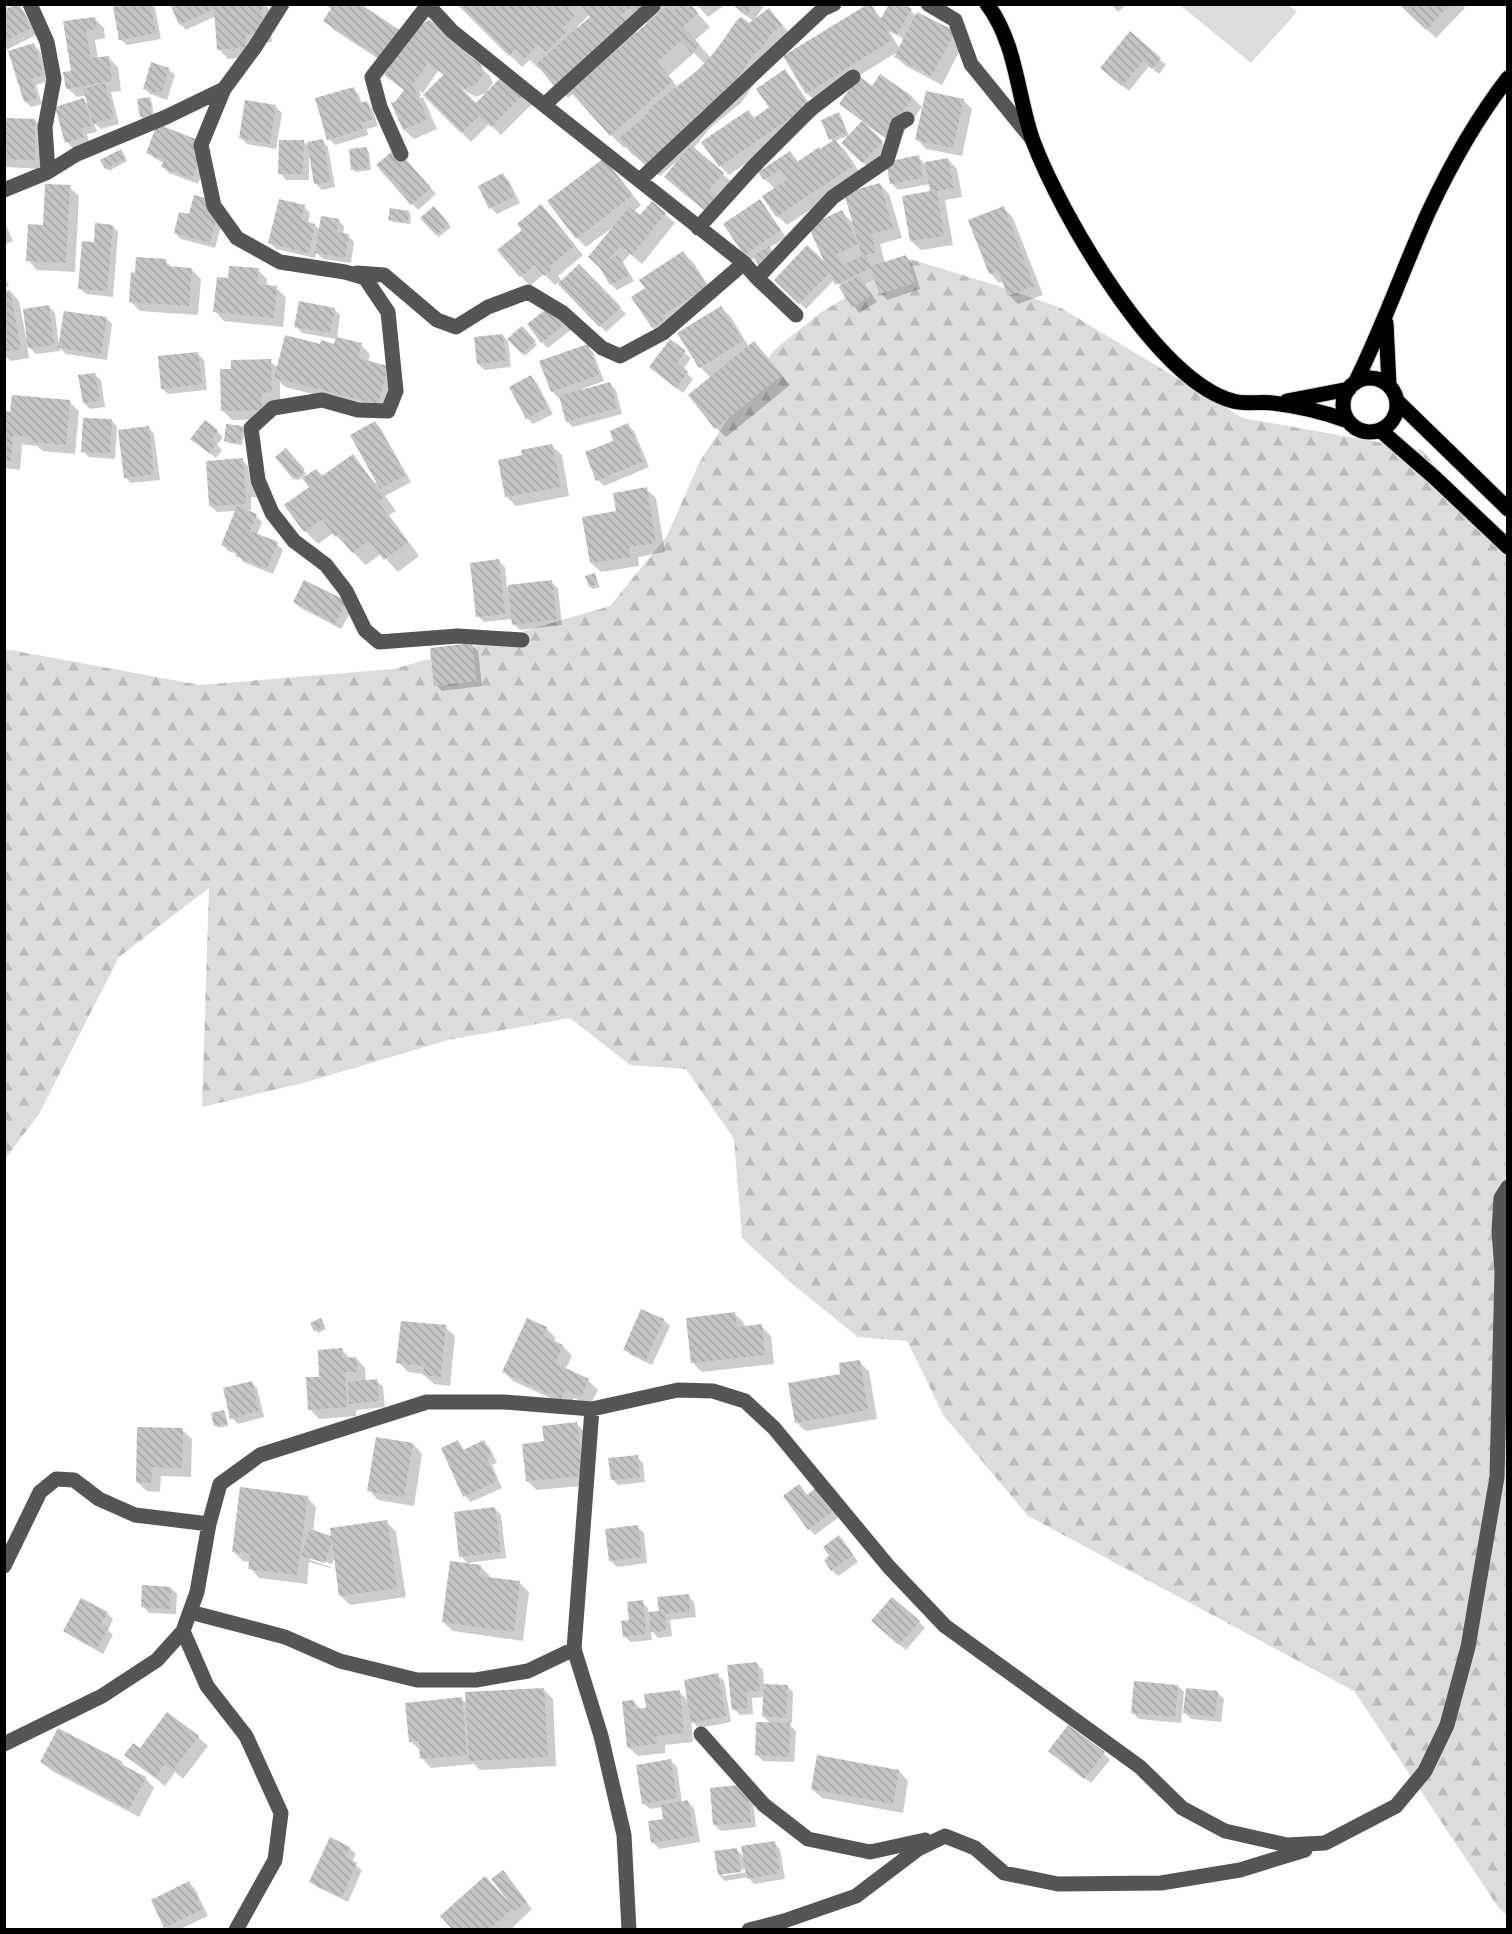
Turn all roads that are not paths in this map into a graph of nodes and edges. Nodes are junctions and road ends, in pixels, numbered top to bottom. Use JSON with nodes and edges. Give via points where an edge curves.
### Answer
{"nodes":[{"id":1,"x":30,"y":4,"type":"edge"},
{"id":2,"x":282,"y":4,"type":"edge"},
{"id":3,"x":834,"y":4,"type":"edge"},
{"id":4,"x":928,"y":4,"type":"edge"},
{"id":5,"x":987,"y":4,"type":"edge"},
{"id":6,"x":427,"y":5,"type":"edge"},
{"id":7,"x":653,"y":6,"type":"dead end"},
{"id":8,"x":853,"y":76,"type":"dead end"},
{"id":9,"x":1508,"y":78,"type":"edge"},
{"id":10,"x":224,"y":89,"type":"junction"},
{"id":11,"x":544,"y":105,"type":"junction"},
{"id":12,"x":907,"y":119,"type":"dead end"},
{"id":13,"x":1032,"y":138,"type":"junction"},
{"id":14,"x":401,"y":154,"type":"dead end"},
{"id":15,"x":48,"y":172,"type":"junction"},
{"id":16,"x":640,"y":180,"type":"junction"},
{"id":17,"x":4,"y":190,"type":"edge"},
{"id":18,"x":698,"y":228,"type":"junction"},
{"id":19,"x":744,"y":263,"type":"junction"},
{"id":20,"x":345,"y":272,"type":"junction"},
{"id":21,"x":757,"y":278,"type":"junction"},
{"id":22,"x":796,"y":315,"type":"dead end"},
{"id":23,"x":1386,"y":317,"type":"junction"},
{"id":24,"x":1389,"y":385,"type":"junction"},
{"id":25,"x":1352,"y":386,"type":"junction"},
{"id":26,"x":1397,"y":401,"type":"junction"},
{"id":27,"x":1272,"y":403,"type":"junction"},
{"id":28,"x":1348,"y":421,"type":"junction"},
{"id":29,"x":1380,"y":430,"type":"junction"},
{"id":30,"x":1508,"y":509,"type":"edge"},
{"id":31,"x":1508,"y":547,"type":"edge"},
{"id":32,"x":522,"y":640,"type":"dead end"},
{"id":33,"x":1508,"y":1187,"type":"edge"},
{"id":34,"x":592,"y":1409,"type":"junction"},
{"id":35,"x":209,"y":1524,"type":"junction"},
{"id":36,"x":4,"y":1566,"type":"edge"},
{"id":37,"x":190,"y":1612,"type":"junction"},
{"id":38,"x":183,"y":1631,"type":"junction"},
{"id":39,"x":574,"y":1649,"type":"junction"},
{"id":40,"x":701,"y":1734,"type":"dead end"},
{"id":41,"x":4,"y":1744,"type":"edge"},
{"id":42,"x":945,"y":1836,"type":"junction"},
{"id":43,"x":1325,"y":1843,"type":"junction"},
{"id":44,"x":237,"y":1929,"type":"edge"},
{"id":45,"x":629,"y":1929,"type":"edge"},
{"id":46,"x":749,"y":1929,"type":"edge"}],
"edges":[{"from":1,"to":15,"type":"street","via":[[47,42],[54,79],[45,127]]},
{"from":2,"to":10,"type":"street"},
{"from":3,"to":16,"type":"street","via":[[823,9]]},
{"from":4,"to":13,"type":"street","via":[[955,20],[972,64]]},
{"from":5,"to":13,"type":"main road","via":[[1011,54]]},
{"from":6,"to":11,"type":"street","via":[[452,31]]},
{"from":6,"to":14,"type":"street","via":[[372,77]]},
{"from":7,"to":11,"type":"street"},
{"from":8,"to":18,"type":"street","via":[[811,109]]},
{"from":9,"to":23,"type":"main road","via":[[1483,111],[1429,212]]},
{"from":10,"to":15,"type":"street","via":[[77,154]]},
{"from":10,"to":20,"type":"street","via":[[201,145],[214,206],[237,238],[280,262]]},
{"from":11,"to":16,"type":"street"},
{"from":12,"to":21,"type":"street","via":[[898,124],[887,160],[834,197]]},
{"from":13,"to":27,"type":"main road","via":[[1050,183],[1078,233],[1119,298],[1162,351],[1197,385],[1233,402]]},
{"from":15,"to":17,"type":"street"},
{"from":16,"to":18,"type":"street"},
{"from":18,"to":19,"type":"street"},
{"from":19,"to":20,"type":"street","via":[[663,333],[620,356],[602,348],[564,313],[528,292],[488,307],[456,327],[437,320],[384,275]]},
{"from":19,"to":21,"type":"street"},
{"from":20,"to":32,"type":"street","via":[[365,278],[388,312],[396,391],[388,411],[358,410],[322,400],[273,408],[251,428],[258,480],[272,513],[294,541],[326,565],[346,591],[365,630],[379,642],[458,636]]},
{"from":21,"to":22,"type":"street"},
{"from":23,"to":24,"type":"main road"},
{"from":23,"to":25,"type":"main road"},
{"from":24,"to":25,"type":"main road","via":[[1372,378]]},
{"from":24,"to":26,"type":"main road"},
{"from":25,"to":27,"type":"main road"},
{"from":25,"to":28,"type":"main road","via":[[1344,404]]},
{"from":26,"to":29,"type":"main road","via":[[1394,419]]},
{"from":26,"to":30,"type":"main road"},
{"from":27,"to":28,"type":"main road","via":[[1298,406]]},
{"from":28,"to":29,"type":"main road","via":[[1362,430]]},
{"from":29,"to":31,"type":"main road"},
{"from":33,"to":43,"type":"street","via":[[1501,1198],[1499,1231],[1502,1271],[1497,1477],[1468,1647],[1447,1725],[1425,1771],[1396,1806]]},
{"from":34,"to":35,"type":"street","via":[[504,1402],[427,1402],[260,1455],[220,1484]]},
{"from":34,"to":39,"type":"street"},
{"from":34,"to":43,"type":"street","via":[[678,1390],[713,1391],[745,1401],[774,1428],[889,1567],[945,1626],[1140,1767],[1182,1808],[1225,1831],[1287,1845]]},
{"from":35,"to":36,"type":"street","via":[[135,1515],[99,1499],[74,1480],[56,1479],[40,1492]]},
{"from":35,"to":37,"type":"street"},
{"from":37,"to":38,"type":"street"},
{"from":37,"to":39,"type":"street","via":[[285,1638],[340,1661],[417,1680],[476,1680],[528,1671]]},
{"from":38,"to":41,"type":"street","via":[[157,1660],[102,1696]]},
{"from":38,"to":44,"type":"street","via":[[207,1686],[246,1736],[281,1813],[275,1860]]},
{"from":39,"to":45,"type":"street","via":[[601,1736],[624,1835]]},
{"from":40,"to":42,"type":"street","via":[[764,1805],[808,1839],[870,1852]]},
{"from":42,"to":43,"type":"street","via":[[975,1848],[1004,1873],[1058,1884],[1161,1883],[1240,1870]]},
{"from":42,"to":46,"type":"street","via":[[918,1849],[856,1896]]}]}
